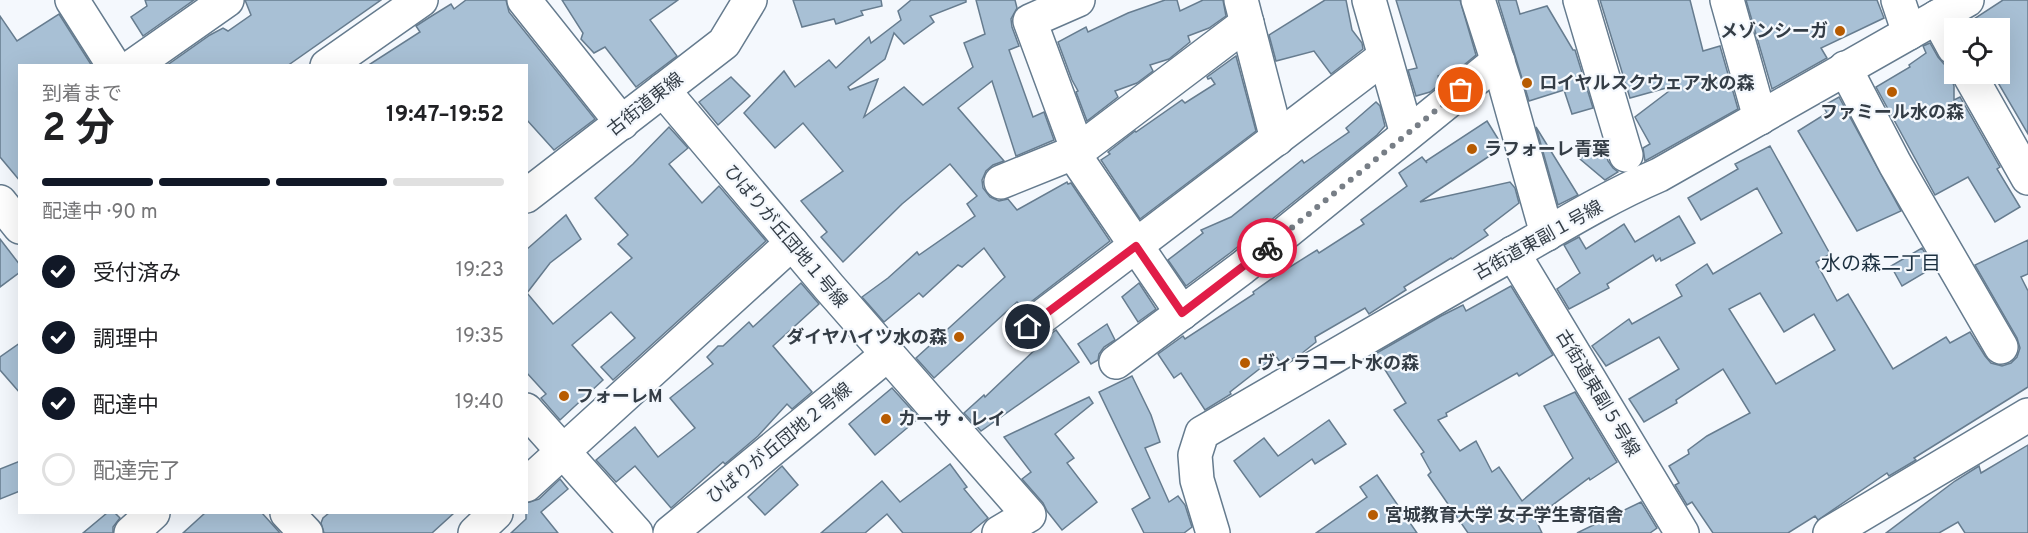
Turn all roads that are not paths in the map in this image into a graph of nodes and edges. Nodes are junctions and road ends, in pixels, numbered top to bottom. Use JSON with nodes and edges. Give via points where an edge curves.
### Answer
{"nodes":[{"id":1,"x":72,"y":0,"type":"edge"},
{"id":2,"x":227,"y":0,"type":"edge"},
{"id":3,"x":421,"y":0,"type":"edge"},
{"id":4,"x":524,"y":0,"type":"edge"},
{"id":5,"x":1077,"y":0,"type":"edge"},
{"id":6,"x":1369,"y":0,"type":"edge"},
{"id":7,"x":1478,"y":0,"type":"edge"},
{"id":8,"x":1580,"y":0,"type":"edge"},
{"id":9,"x":1727,"y":0,"type":"edge"},
{"id":10,"x":1898,"y":0,"type":"edge"},
{"id":11,"x":1967,"y":0,"type":"edge"},
{"id":12,"x":739,"y":6,"type":"edge"},
{"id":13,"x":1244,"y":11,"type":"edge"},
{"id":14,"x":1937,"y":17,"type":"junction"},
{"id":15,"x":1944,"y":30,"type":"edge"},
{"id":16,"x":1909,"y":33,"type":"junction"},
{"id":17,"x":1384,"y":57,"type":"junction"},
{"id":18,"x":1497,"y":61,"type":"junction"},
{"id":19,"x":113,"y":64,"type":"edge"},
{"id":20,"x":136,"y":64,"type":"edge"},
{"id":21,"x":330,"y":64,"type":"edge"},
{"id":22,"x":1845,"y":68,"type":"junction"},
{"id":23,"x":1975,"y":84,"type":"edge"},
{"id":24,"x":663,"y":90,"type":"junction"},
{"id":25,"x":1760,"y":118,"type":"junction"},
{"id":26,"x":622,"y":123,"type":"junction"},
{"id":27,"x":1407,"y":134,"type":"junction"},
{"id":28,"x":1277,"y":139,"type":"junction"},
{"id":29,"x":1076,"y":152,"type":"junction"},
{"id":30,"x":1626,"y":155,"type":"dead end"},
{"id":31,"x":2028,"y":178,"type":"edge"},
{"id":32,"x":1001,"y":182,"type":"dead end"},
{"id":33,"x":528,"y":194,"type":"edge"},
{"id":34,"x":0,"y":202,"type":"edge"},
{"id":35,"x":18,"y":224,"type":"edge"},
{"id":36,"x":1547,"y":234,"type":"junction"},
{"id":37,"x":792,"y":243,"type":"junction"},
{"id":38,"x":1136,"y":246,"type":"junction"},
{"id":39,"x":1513,"y":253,"type":"junction"},
{"id":40,"x":1182,"y":313,"type":"junction"},
{"id":41,"x":1022,"y":332,"type":"dead end"},
{"id":42,"x":2001,"y":347,"type":"dead end"},
{"id":43,"x":888,"y":354,"type":"junction"},
{"id":44,"x":1116,"y":362,"type":"dead end"},
{"id":45,"x":528,"y":412,"type":"edge"},
{"id":46,"x":2028,"y":415,"type":"edge"},
{"id":47,"x":564,"y":451,"type":"junction"},
{"id":48,"x":528,"y":484,"type":"edge"},
{"id":49,"x":152,"y":514,"type":"edge"},
{"id":50,"x":495,"y":514,"type":"edge"},
{"id":51,"x":131,"y":533,"type":"edge"},
{"id":52,"x":474,"y":533,"type":"edge"},
{"id":53,"x":636,"y":533,"type":"edge"},
{"id":54,"x":670,"y":533,"type":"edge"},
{"id":55,"x":999,"y":533,"type":"edge"},
{"id":56,"x":1213,"y":533,"type":"edge"},
{"id":57,"x":1682,"y":533,"type":"edge"},
{"id":58,"x":1830,"y":533,"type":"edge"}],
"edges":[{"from":1,"to":19,"type":"street"},
{"from":2,"to":20,"type":"street"},
{"from":3,"to":21,"type":"street"},
{"from":4,"to":26,"type":"street"},
{"from":5,"to":29,"type":"street","via":[[1030,21]]},
{"from":6,"to":17,"type":"street"},
{"from":7,"to":18,"type":"street"},
{"from":8,"to":30,"type":"street"},
{"from":9,"to":25,"type":"street"},
{"from":10,"to":16,"type":"street"},
{"from":11,"to":14,"type":"street","name":"古街道東副１号線"},
{"from":12,"to":24,"type":"street","name":"古街道東線","via":[[724,43]]},
{"from":13,"to":28,"type":"street"},
{"from":13,"to":29,"type":"street"},
{"from":14,"to":15,"type":"street"},
{"from":14,"to":16,"type":"street","name":"古街道東副１号線"},
{"from":16,"to":22,"type":"street","name":"古街道東副１号線"},
{"from":17,"to":27,"type":"street"},
{"from":17,"to":28,"type":"street"},
{"from":18,"to":27,"type":"street"},
{"from":18,"to":36,"type":"street"},
{"from":22,"to":25,"type":"street","name":"古街道東副１号線"},
{"from":22,"to":42,"type":"street","via":[[1895,164]]},
{"from":23,"to":31,"type":"street"},
{"from":24,"to":26,"type":"street","name":"古街道東線"},
{"from":24,"to":37,"type":"street","name":"ひばりが丘団地１号線"},
{"from":25,"to":36,"type":"street","name":"古街道東副１号線"},
{"from":26,"to":33,"type":"street","name":"古街道東線"},
{"from":27,"to":40,"type":"street"},
{"from":28,"to":38,"type":"street"},
{"from":29,"to":32,"type":"street"},
{"from":29,"to":38,"type":"street"},
{"from":34,"to":35,"type":"street"},
{"from":36,"to":39,"type":"street","name":"古街道東副１号線"},
{"from":37,"to":43,"type":"street","name":"ひばりが丘団地１号線"},
{"from":37,"to":47,"type":"street"},
{"from":38,"to":40,"type":"street"},
{"from":38,"to":41,"type":"street"},
{"from":39,"to":56,"type":"street","name":"古街道東副１号線","via":[[1202,433],[1195,455],[1197,480]]},
{"from":39,"to":57,"type":"street","name":"古街道東副５号線"},
{"from":40,"to":44,"type":"street"},
{"from":43,"to":54,"type":"street","name":"ひばりが丘団地２号線"},
{"from":43,"to":55,"type":"street","name":"ひばりが丘団地１号線","via":[[1029,515]]},
{"from":45,"to":47,"type":"street"},
{"from":46,"to":58,"type":"street"},
{"from":47,"to":48,"type":"street"},
{"from":47,"to":53,"type":"street"},
{"from":49,"to":51,"type":"street"},
{"from":50,"to":52,"type":"street"}]}
